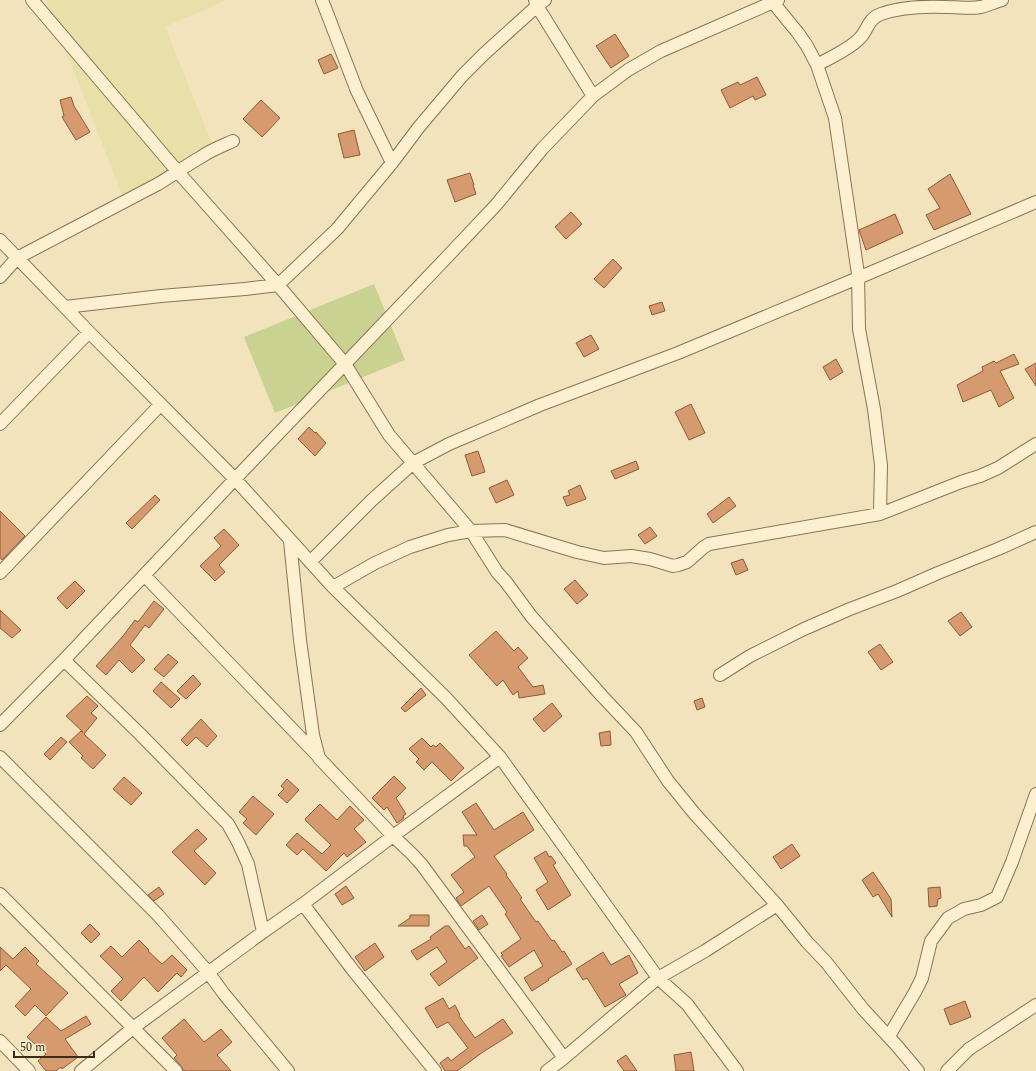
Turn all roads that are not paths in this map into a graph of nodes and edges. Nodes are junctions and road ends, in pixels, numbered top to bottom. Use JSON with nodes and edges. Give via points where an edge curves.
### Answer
{"nodes":[{"id":1,"x":32,"y":0,"type":"edge"},
{"id":2,"x":322,"y":0,"type":"edge"},
{"id":3,"x":1002,"y":0,"type":"edge"},
{"id":4,"x":774,"y":1,"type":"edge"},
{"id":5,"x":539,"y":2,"type":"edge"},
{"id":6,"x":817,"y":65,"type":"junction"},
{"id":7,"x":593,"y":96,"type":"junction"},
{"id":8,"x":233,"y":141,"type":"dead end"},
{"id":9,"x":392,"y":163,"type":"junction"},
{"id":10,"x":178,"y":172,"type":"junction"},
{"id":11,"x":1036,"y":202,"type":"edge"},
{"id":12,"x":0,"y":240,"type":"edge"},
{"id":13,"x":17,"y":258,"type":"junction"},
{"id":14,"x":0,"y":277,"type":"edge"},
{"id":15,"x":858,"y":278,"type":"junction"},
{"id":16,"x":278,"y":285,"type":"junction"},
{"id":17,"x":65,"y":307,"type":"junction"},
{"id":18,"x":89,"y":332,"type":"junction"},
{"id":19,"x":345,"y":364,"type":"junction"},
{"id":20,"x":161,"y":404,"type":"junction"},
{"id":21,"x":0,"y":424,"type":"edge"},
{"id":22,"x":1036,"y":444,"type":"edge"},
{"id":23,"x":413,"y":464,"type":"junction"},
{"id":24,"x":235,"y":479,"type":"junction"},
{"id":25,"x":880,"y":514,"type":"junction"},
{"id":26,"x":471,"y":531,"type":"junction"},
{"id":27,"x":1036,"y":532,"type":"edge"},
{"id":28,"x":290,"y":541,"type":"junction"},
{"id":29,"x":310,"y":562,"type":"junction"},
{"id":30,"x":0,"y":574,"type":"edge"},
{"id":31,"x":144,"y":575,"type":"junction"},
{"id":32,"x":333,"y":587,"type":"junction"},
{"id":33,"x":64,"y":660,"type":"junction"},
{"id":34,"x":720,"y":675,"type":"dead end"},
{"id":35,"x":0,"y":725,"type":"edge"},
{"id":36,"x":500,"y":756,"type":"junction"},
{"id":37,"x":0,"y":757,"type":"edge"},
{"id":38,"x":319,"y":758,"type":"junction"},
{"id":39,"x":1036,"y":794,"type":"edge"},
{"id":40,"x":392,"y":836,"type":"junction"},
{"id":41,"x":0,"y":894,"type":"edge"},
{"id":42,"x":302,"y":904,"type":"junction"},
{"id":43,"x":777,"y":905,"type":"junction"},
{"id":44,"x":263,"y":932,"type":"junction"},
{"id":45,"x":208,"y":972,"type":"junction"},
{"id":46,"x":658,"y":978,"type":"junction"},
{"id":47,"x":1036,"y":1005,"type":"edge"},
{"id":48,"x":133,"y":1028,"type":"junction"},
{"id":49,"x":889,"y":1036,"type":"junction"},
{"id":50,"x":0,"y":1041,"type":"edge"},
{"id":51,"x":564,"y":1058,"type":"junction"},
{"id":52,"x":29,"y":1071,"type":"edge"},
{"id":53,"x":81,"y":1071,"type":"edge"},
{"id":54,"x":176,"y":1071,"type":"edge"},
{"id":55,"x":288,"y":1071,"type":"edge"},
{"id":56,"x":434,"y":1071,"type":"edge"},
{"id":57,"x":547,"y":1071,"type":"edge"},
{"id":58,"x":737,"y":1071,"type":"edge"},
{"id":59,"x":918,"y":1071,"type":"edge"},
{"id":60,"x":946,"y":1071,"type":"edge"}],
"edges":[{"from":1,"to":10,"type":"street"},
{"from":2,"to":9,"type":"street","via":[[357,91]]},
{"from":3,"to":6,"type":"street","via":[[965,8],[909,8],[879,15],[873,18],[861,38],[850,47]]},
{"from":4,"to":6,"type":"street","via":[[807,46]]},
{"from":4,"to":7,"type":"street","via":[[661,51],[628,70]]},
{"from":5,"to":7,"type":"street"},
{"from":5,"to":9,"type":"street","via":[[462,76]]},
{"from":6,"to":15,"type":"street","via":[[835,118]]},
{"from":7,"to":19,"type":"street","via":[[542,149],[496,205]]},
{"from":8,"to":10,"type":"street"},
{"from":9,"to":16,"type":"street","via":[[337,228]]},
{"from":10,"to":13,"type":"street"},
{"from":10,"to":16,"type":"street"},
{"from":11,"to":15,"type":"street"},
{"from":12,"to":13,"type":"street"},
{"from":13,"to":14,"type":"street"},
{"from":13,"to":17,"type":"street"},
{"from":15,"to":23,"type":"street","via":[[678,353],[540,405],[449,444]]},
{"from":15,"to":25,"type":"street","via":[[859,328],[881,465]]},
{"from":16,"to":17,"type":"street"},
{"from":16,"to":19,"type":"street"},
{"from":17,"to":18,"type":"street"},
{"from":18,"to":20,"type":"street"},
{"from":18,"to":21,"type":"street"},
{"from":19,"to":23,"type":"street","via":[[389,436]]},
{"from":19,"to":24,"type":"street"},
{"from":20,"to":24,"type":"street"},
{"from":20,"to":30,"type":"street"},
{"from":22,"to":25,"type":"street","via":[[998,468]]},
{"from":23,"to":26,"type":"street"},
{"from":23,"to":29,"type":"street","via":[[372,500]]},
{"from":24,"to":28,"type":"street"},
{"from":24,"to":31,"type":"street"},
{"from":25,"to":26,"type":"street","via":[[710,544],[678,566],[650,558],[604,558],[505,530]]},
{"from":26,"to":32,"type":"street","via":[[410,547]]},
{"from":26,"to":43,"type":"street","via":[[497,572],[531,616],[636,732],[668,781],[694,813]]},
{"from":27,"to":34,"type":"street","via":[[804,629],[750,656]]},
{"from":28,"to":29,"type":"street"},
{"from":28,"to":38,"type":"street","via":[[300,640],[313,735]]},
{"from":29,"to":32,"type":"street"},
{"from":31,"to":33,"type":"street"},
{"from":31,"to":38,"type":"street"},
{"from":32,"to":36,"type":"street","via":[[446,698]]},
{"from":33,"to":35,"type":"street"},
{"from":33,"to":44,"type":"street","via":[[228,824],[248,864]]},
{"from":36,"to":40,"type":"street"},
{"from":36,"to":46,"type":"street"},
{"from":37,"to":45,"type":"street","via":[[153,910]]},
{"from":38,"to":40,"type":"street"},
{"from":39,"to":49,"type":"street","via":[[997,897],[948,918],[931,941],[922,978]]},
{"from":40,"to":42,"type":"street"},
{"from":40,"to":51,"type":"street","via":[[422,865]]},
{"from":41,"to":48,"type":"street"},
{"from":42,"to":44,"type":"street"},
{"from":42,"to":56,"type":"street"},
{"from":43,"to":46,"type":"street"},
{"from":43,"to":49,"type":"street","via":[[863,1009]]},
{"from":44,"to":45,"type":"street"},
{"from":45,"to":48,"type":"street"},
{"from":45,"to":55,"type":"street"},
{"from":46,"to":51,"type":"street"},
{"from":46,"to":58,"type":"street","via":[[687,1004]]},
{"from":47,"to":60,"type":"street","via":[[970,1049]]},
{"from":48,"to":53,"type":"street"},
{"from":48,"to":54,"type":"street"},
{"from":49,"to":59,"type":"street"},
{"from":50,"to":52,"type":"street"},
{"from":51,"to":57,"type":"street"}]}
